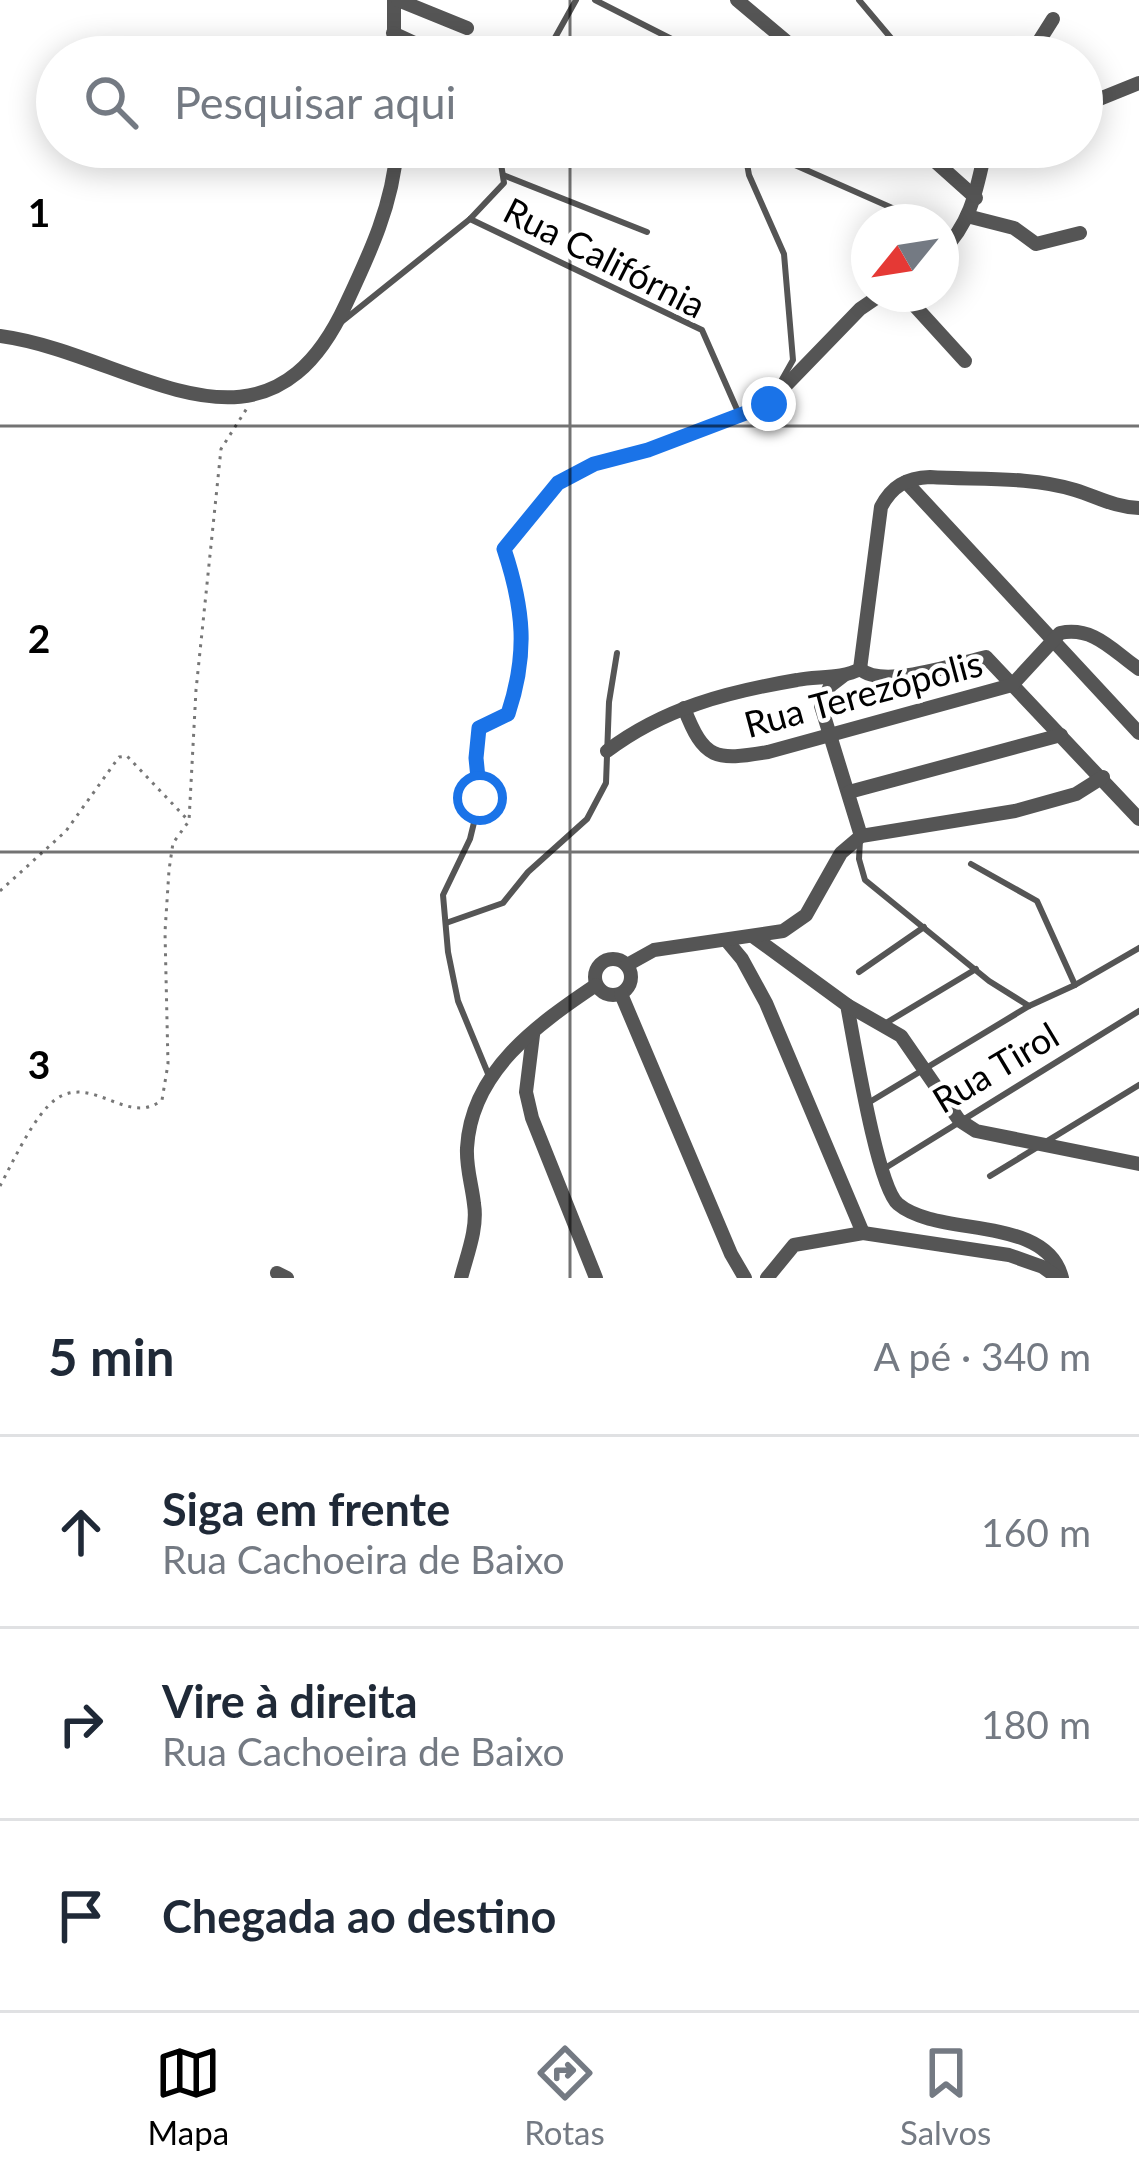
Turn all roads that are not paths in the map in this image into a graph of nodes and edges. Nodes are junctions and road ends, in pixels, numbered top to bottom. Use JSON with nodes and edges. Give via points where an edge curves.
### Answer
{"nodes":[{"id":1,"x":396,"y":0,"type":"edge"},
{"id":2,"x":576,"y":0,"type":"edge"},
{"id":3,"x":595,"y":0,"type":"edge"},
{"id":4,"x":737,"y":0,"type":"edge"},
{"id":5,"x":859,"y":0,"type":"edge"},
{"id":6,"x":1053,"y":19,"type":"dead end"},
{"id":7,"x":467,"y":28,"type":"dead end"},
{"id":8,"x":393,"y":33,"type":"junction"},
{"id":9,"x":393,"y":36,"type":"edge"},
{"id":10,"x":400,"y":36,"type":"edge"},
{"id":11,"x":556,"y":36,"type":"edge"},
{"id":12,"x":666,"y":36,"type":"edge"},
{"id":13,"x":780,"y":36,"type":"edge"},
{"id":14,"x":890,"y":36,"type":"edge"},
{"id":15,"x":1042,"y":36,"type":"edge"},
{"id":16,"x":1139,"y":83,"type":"edge"},
{"id":17,"x":1103,"y":98,"type":"edge"},
{"id":18,"x":394,"y":168,"type":"edge"},
{"id":19,"x":503,"y":168,"type":"edge"},
{"id":20,"x":748,"y":168,"type":"edge"},
{"id":21,"x":802,"y":168,"type":"edge"},
{"id":22,"x":942,"y":168,"type":"edge"},
{"id":23,"x":982,"y":168,"type":"edge"},
{"id":24,"x":503,"y":175,"type":"junction"},
{"id":25,"x":976,"y":198,"type":"junction"},
{"id":26,"x":884,"y":204,"type":"edge"},
{"id":27,"x":968,"y":216,"type":"junction"},
{"id":28,"x":470,"y":219,"type":"junction"},
{"id":29,"x":647,"y":232,"type":"dead end"},
{"id":30,"x":959,"y":232,"type":"edge"},
{"id":31,"x":1080,"y":233,"type":"dead end"},
{"id":32,"x":857,"y":312,"type":"edge"},
{"id":33,"x":920,"y":312,"type":"edge"},
{"id":34,"x":336,"y":326,"type":"junction"},
{"id":35,"x":0,"y":336,"type":"edge"},
{"id":36,"x":965,"y":362,"type":"dead end"},
{"id":37,"x":769,"y":404,"type":"junction"},
{"id":38,"x":739,"y":414,"type":"junction"},
{"id":39,"x":905,"y":482,"type":"junction"},
{"id":40,"x":1139,"y":508,"type":"edge"},
{"id":41,"x":1052,"y":640,"type":"junction"},
{"id":42,"x":617,"y":653,"type":"dead end"},
{"id":43,"x":860,"y":669,"type":"junction"},
{"id":44,"x":1139,"y":670,"type":"edge"},
{"id":45,"x":844,"y":676,"type":"junction"},
{"id":46,"x":1012,"y":685,"type":"junction"},
{"id":47,"x":684,"y":708,"type":"junction"},
{"id":48,"x":1139,"y":733,"type":"edge"},
{"id":49,"x":827,"y":734,"type":"junction"},
{"id":50,"x":1061,"y":735,"type":"junction"},
{"id":51,"x":607,"y":751,"type":"junction"},
{"id":52,"x":1103,"y":777,"type":"junction"},
{"id":53,"x":849,"y":792,"type":"junction"},
{"id":54,"x":1139,"y":819,"type":"edge"},
{"id":55,"x":861,"y":836,"type":"junction"},
{"id":56,"x":970,"y":864,"type":"dead end"},
{"id":57,"x":446,"y":922,"type":"junction"},
{"id":58,"x":924,"y":927,"type":"junction"},
{"id":59,"x":754,"y":936,"type":"junction"},
{"id":60,"x":727,"y":941,"type":"junction"},
{"id":61,"x":1139,"y":948,"type":"edge"},
{"id":62,"x":627,"y":965,"type":"junction"},
{"id":63,"x":976,"y":969,"type":"junction"},
{"id":64,"x":859,"y":972,"type":"dead end"},
{"id":65,"x":596,"y":985,"type":"junction"},
{"id":66,"x":1075,"y":986,"type":"junction"},
{"id":67,"x":621,"y":994,"type":"junction"},
{"id":68,"x":847,"y":1005,"type":"junction"},
{"id":69,"x":1029,"y":1006,"type":"junction"},
{"id":70,"x":1139,"y":1011,"type":"edge"},
{"id":71,"x":884,"y":1024,"type":"junction"},
{"id":72,"x":532,"y":1035,"type":"junction"},
{"id":73,"x":925,"y":1068,"type":"junction"},
{"id":74,"x":490,"y":1077,"type":"junction"},
{"id":75,"x":1139,"y":1085,"type":"edge"},
{"id":76,"x":868,"y":1103,"type":"junction"},
{"id":77,"x":958,"y":1120,"type":"junction"},
{"id":78,"x":1045,"y":1144,"type":"junction"},
{"id":79,"x":1139,"y":1163,"type":"edge"},
{"id":80,"x":879,"y":1171,"type":"junction"},
{"id":81,"x":990,"y":1176,"type":"dead end"},
{"id":82,"x":863,"y":1233,"type":"junction"},
{"id":83,"x":461,"y":1278,"type":"edge"},
{"id":84,"x":596,"y":1278,"type":"edge"},
{"id":85,"x":745,"y":1278,"type":"edge"},
{"id":86,"x":767,"y":1278,"type":"edge"},
{"id":87,"x":1060,"y":1278,"type":"edge"}],
"edges":[{"from":1,"to":7,"type":"street"},
{"from":1,"to":8,"type":"street"},
{"from":2,"to":11,"type":"lane"},
{"from":3,"to":12,"type":"lane"},
{"from":4,"to":13,"type":"street"},
{"from":5,"to":14,"type":"lane"},
{"from":6,"to":15,"type":"street"},
{"from":8,"to":9,"type":"street"},
{"from":8,"to":10,"type":"street"},
{"from":16,"to":17,"type":"street"},
{"from":18,"to":34,"type":"street","via":[[389,203]]},
{"from":19,"to":24,"type":"lane"},
{"from":20,"to":37,"type":"lane","via":[[784,254],[792,310],[794,360]]},
{"from":21,"to":26,"type":"lane"},
{"from":22,"to":25,"type":"street"},
{"from":23,"to":25,"type":"street"},
{"from":24,"to":28,"type":"lane"},
{"from":24,"to":29,"type":"lane"},
{"from":25,"to":27,"type":"street"},
{"from":27,"to":30,"type":"street"},
{"from":27,"to":31,"type":"street","via":[[1014,228],[1036,244]]},
{"from":28,"to":34,"type":"lane"},
{"from":28,"to":38,"type":"lane","name":"Rua Califórnia","via":[[702,330]]},
{"from":32,"to":37,"type":"street"},
{"from":33,"to":36,"type":"street"},
{"from":34,"to":35,"type":"street","via":[[294,376],[228,400]]},
{"from":37,"to":38,"type":"lane"},
{"from":38,"to":57,"type":"lane","via":[[558,483],[504,549],[523,623],[521,676],[508,714],[479,728],[480,798],[443,895]]},
{"from":39,"to":40,"type":"street","via":[[1041,484]]},
{"from":39,"to":41,"type":"street"},
{"from":39,"to":43,"type":"street","via":[[880,507]]},
{"from":41,"to":44,"type":"street","via":[[1071,630],[1094,635]]},
{"from":41,"to":46,"type":"street"},
{"from":41,"to":48,"type":"street"},
{"from":42,"to":51,"type":"lane"},
{"from":43,"to":45,"type":"street"},
{"from":43,"to":46,"type":"street","via":[[892,677],[986,657]]},
{"from":45,"to":47,"type":"street","via":[[756,687]]},
{"from":45,"to":49,"type":"street","via":[[821,706]]},
{"from":46,"to":49,"type":"street","name":"Rua Terezópolis"},
{"from":46,"to":50,"type":"street"},
{"from":47,"to":49,"type":"street","name":"Rua Terezópolis","via":[[701,745],[729,758]]},
{"from":47,"to":51,"type":"street"},
{"from":49,"to":53,"type":"street"},
{"from":50,"to":52,"type":"street"},
{"from":50,"to":53,"type":"street"},
{"from":51,"to":57,"type":"lane","via":[[606,783],[587,819],[503,903]]},
{"from":52,"to":54,"type":"street"},
{"from":52,"to":55,"type":"street","via":[[1076,794],[1016,811]]},
{"from":53,"to":55,"type":"street"},
{"from":55,"to":58,"type":"lane","via":[[865,880]]},
{"from":55,"to":59,"type":"street","via":[[841,853],[806,915],[773,935]]},
{"from":56,"to":66,"type":"lane","via":[[1037,901]]},
{"from":57,"to":74,"type":"lane","via":[[458,1001]]},
{"from":58,"to":63,"type":"lane"},
{"from":58,"to":64,"type":"lane"},
{"from":59,"to":60,"type":"street"},
{"from":59,"to":68,"type":"street"},
{"from":60,"to":62,"type":"street","via":[[655,950]]},
{"from":60,"to":82,"type":"street","via":[[766,1003]]},
{"from":61,"to":66,"type":"lane"},
{"from":62,"to":65,"type":"street","via":[[606,960]]},
{"from":62,"to":67,"type":"street","via":[[631,981]]},
{"from":63,"to":69,"type":"lane"},
{"from":63,"to":71,"type":"lane"},
{"from":65,"to":67,"type":"street"},
{"from":65,"to":72,"type":"street"},
{"from":66,"to":69,"type":"lane"},
{"from":67,"to":85,"type":"street"},
{"from":68,"to":71,"type":"street"},
{"from":68,"to":76,"type":"street"},
{"from":69,"to":73,"type":"lane"},
{"from":70,"to":77,"type":"lane","name":"Rua Tirol"},
{"from":71,"to":73,"type":"street"},
{"from":72,"to":74,"type":"street"},
{"from":72,"to":84,"type":"street","via":[[532,1118]]},
{"from":73,"to":76,"type":"lane"},
{"from":73,"to":77,"type":"street"},
{"from":74,"to":83,"type":"street","via":[[467,1148],[475,1208]]},
{"from":75,"to":78,"type":"lane"},
{"from":76,"to":80,"type":"street"},
{"from":77,"to":78,"type":"street"},
{"from":77,"to":80,"type":"lane","name":"Rua Tirol"},
{"from":78,"to":79,"type":"street"},
{"from":78,"to":81,"type":"lane"},
{"from":80,"to":87,"type":"street","via":[[896,1203],[1025,1238],[1059,1265]]},
{"from":82,"to":86,"type":"street","via":[[794,1245]]},
{"from":82,"to":87,"type":"street","via":[[1010,1256]]}]}
